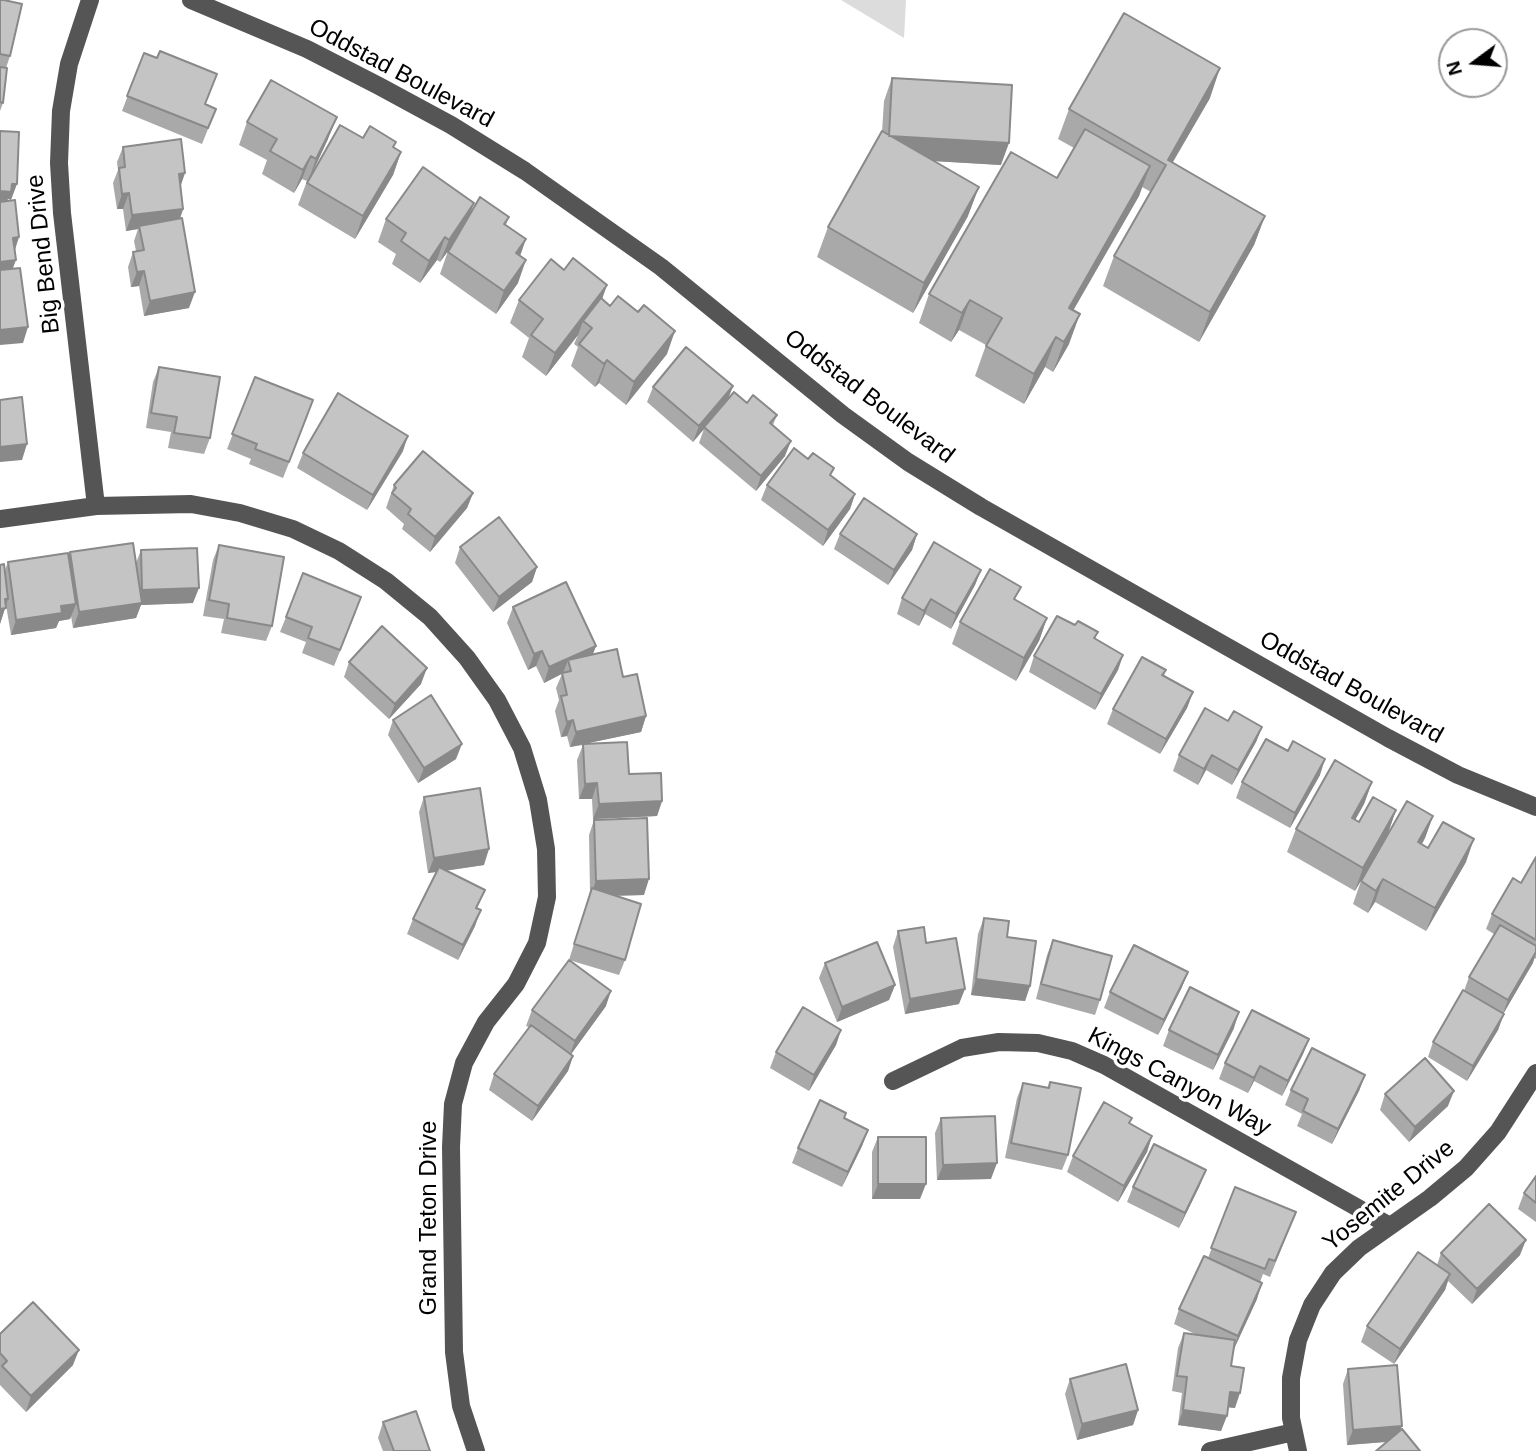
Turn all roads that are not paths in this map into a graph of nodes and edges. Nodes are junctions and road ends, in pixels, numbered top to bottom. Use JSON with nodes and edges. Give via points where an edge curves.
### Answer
{"nodes":[{"id":1,"x":90,"y":0,"type":"edge"},
{"id":2,"x":191,"y":0,"type":"edge"},
{"id":3,"x":96,"y":506,"type":"junction"},
{"id":4,"x":0,"y":519,"type":"edge"},
{"id":5,"x":1536,"y":807,"type":"edge"},
{"id":6,"x":1536,"y":1073,"type":"edge"},
{"id":7,"x":893,"y":1081,"type":"dead end"},
{"id":8,"x":1390,"y":1226,"type":"junction"},
{"id":9,"x":1294,"y":1432,"type":"junction"},
{"id":10,"x":476,"y":1451,"type":"edge"},
{"id":11,"x":1210,"y":1451,"type":"edge"},
{"id":12,"x":1298,"y":1451,"type":"edge"}],
"edges":[{"from":1,"to":3,"type":"street","name":"Big Bend Drive","via":[[69,64],[59,163]]},
{"from":2,"to":5,"type":"street","name":"Oddstad Boulevard","via":[[307,49],[451,125],[661,267],[843,415],[981,507],[1388,738],[1458,775]]},
{"from":3,"to":4,"type":"street","name":"Grand Teton Drive"},
{"from":3,"to":10,"type":"street","name":"Grand Teton Drive","via":[[191,504],[240,513],[293,529],[339,551],[430,617],[497,700],[522,748],[540,812],[547,897],[537,943],[464,1063],[453,1104],[454,1352],[461,1406]]},
{"from":6,"to":8,"type":"street","name":"Yosemite Drive","via":[[1498,1132],[1466,1168]]},
{"from":7,"to":8,"type":"street","name":"Kings Canyon Way","via":[[962,1048],[1038,1042],[1072,1051]]},
{"from":8,"to":9,"type":"street","name":"Yosemite Drive","via":[[1333,1273],[1312,1305],[1298,1340],[1291,1378]]},
{"from":9,"to":11,"type":"street"},
{"from":9,"to":12,"type":"street","name":"Yosemite Drive"}]}
